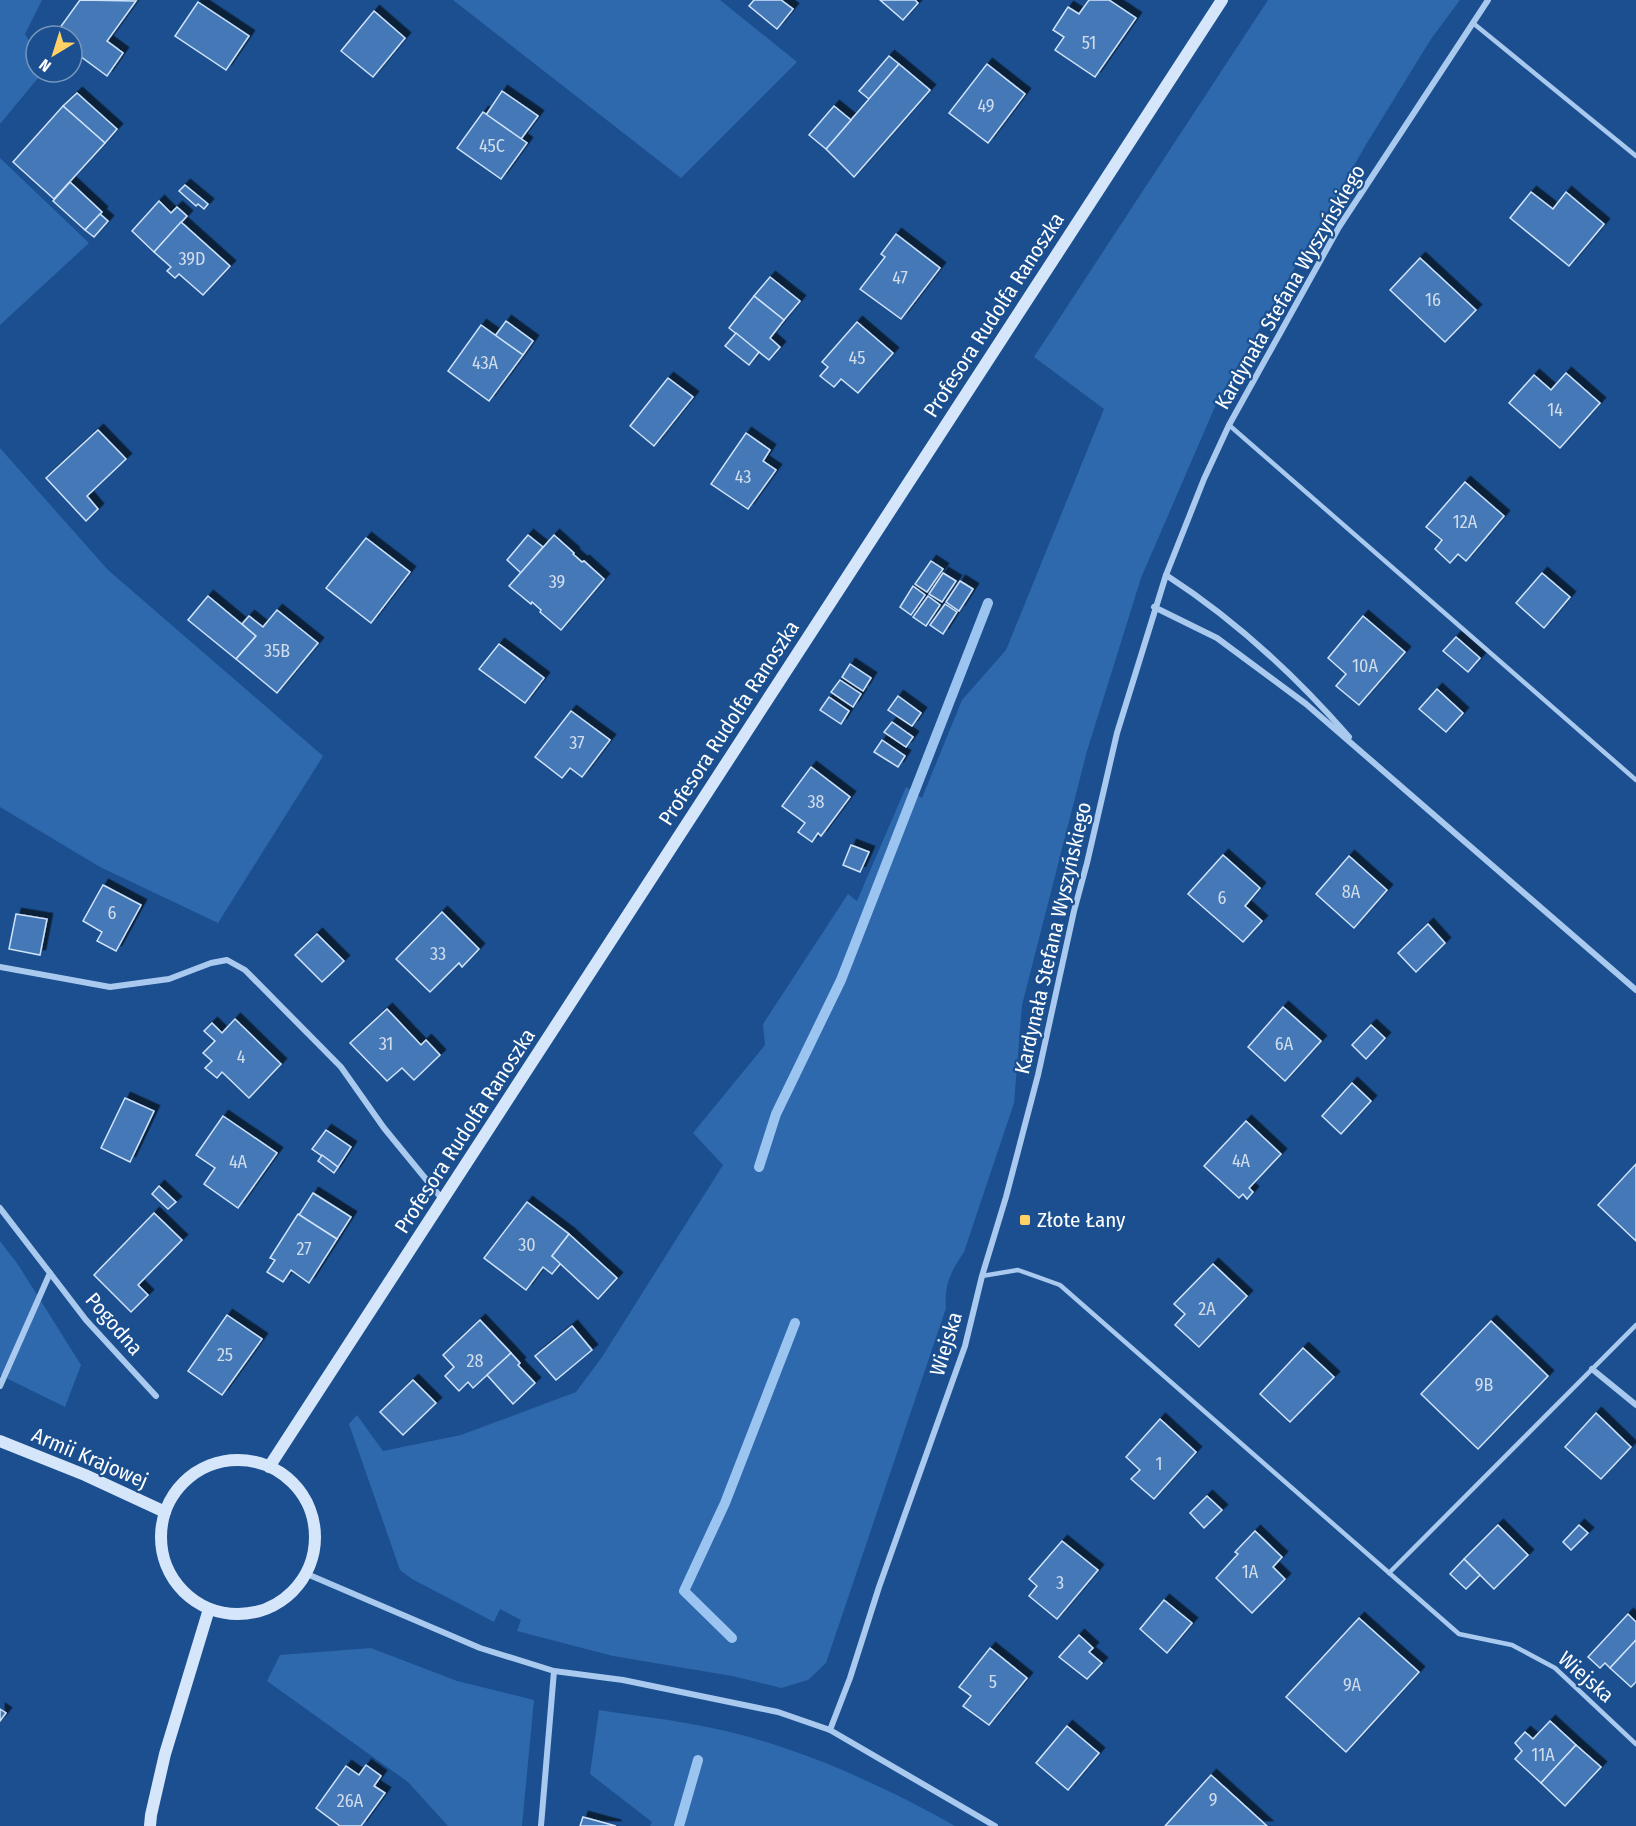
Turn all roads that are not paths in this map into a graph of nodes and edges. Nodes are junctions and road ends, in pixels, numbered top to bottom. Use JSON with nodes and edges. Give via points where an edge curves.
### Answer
{"nodes":[{"id":1,"x":1222,"y":0,"type":"edge"},
{"id":2,"x":1488,"y":0,"type":"edge"},
{"id":3,"x":1473,"y":22,"type":"junction"},
{"id":4,"x":1636,"y":156,"type":"edge"},
{"id":5,"x":1229,"y":424,"type":"junction"},
{"id":6,"x":1166,"y":575,"type":"junction"},
{"id":7,"x":1154,"y":607,"type":"junction"},
{"id":8,"x":1364,"y":754,"type":"junction"},
{"id":9,"x":1636,"y":780,"type":"edge"},
{"id":10,"x":0,"y":967,"type":"edge"},
{"id":11,"x":1636,"y":990,"type":"edge"},
{"id":12,"x":443,"y":1200,"type":"junction"},
{"id":13,"x":0,"y":1208,"type":"edge"},
{"id":14,"x":50,"y":1273,"type":"junction"},
{"id":15,"x":982,"y":1276,"type":"junction"},
{"id":16,"x":1636,"y":1325,"type":"edge"},
{"id":17,"x":1592,"y":1369,"type":"junction"},
{"id":18,"x":0,"y":1386,"type":"edge"},
{"id":19,"x":156,"y":1396,"type":"dead end"},
{"id":20,"x":1636,"y":1405,"type":"edge"},
{"id":21,"x":0,"y":1441,"type":"edge"},
{"id":22,"x":269,"y":1467,"type":"junction"},
{"id":23,"x":165,"y":1512,"type":"junction"},
{"id":24,"x":1389,"y":1573,"type":"junction"},
{"id":25,"x":307,"y":1574,"type":"junction"},
{"id":26,"x":209,"y":1609,"type":"junction"},
{"id":27,"x":554,"y":1671,"type":"junction"},
{"id":28,"x":830,"y":1731,"type":"junction"},
{"id":29,"x":1636,"y":1744,"type":"edge"},
{"id":30,"x":992,"y":1825,"type":"edge"},
{"id":31,"x":150,"y":1826,"type":"edge"},
{"id":32,"x":541,"y":1826,"type":"edge"}],
"edges":[{"from":1,"to":12,"type":"street","name":"Profesora Rudolfa Ranoszka"},
{"from":2,"to":3,"type":"street","name":"Kardynała Stefana Wyszyńskiego"},
{"from":3,"to":4,"type":"lane"},
{"from":3,"to":5,"type":"street","name":"Kardynała Stefana Wyszyńskiego","via":[[1339,227]]},
{"from":5,"to":6,"type":"street","name":"Kardynała Stefana Wyszyńskiego"},
{"from":5,"to":9,"type":"lane"},
{"from":6,"to":7,"type":"street","name":"Kardynała Stefana Wyszyńskiego"},
{"from":6,"to":8,"type":"street","via":[[1199,596],[1267,653],[1315,698]]},
{"from":7,"to":8,"type":"street","via":[[1217,638],[1306,704]]},
{"from":7,"to":15,"type":"street","name":"Kardynała Stefana Wyszyńskiego","via":[[1117,733],[1038,1075]]},
{"from":8,"to":11,"type":"street"},
{"from":10,"to":12,"type":"street","via":[[110,987],[169,979],[227,960],[245,970],[341,1067],[384,1128]]},
{"from":12,"to":22,"type":"street","name":"Profesora Rudolfa Ranoszka"},
{"from":13,"to":14,"type":"street","name":"Pogodna"},
{"from":14,"to":18,"type":"street"},
{"from":14,"to":19,"type":"street","name":"Pogodna","via":[[86,1320]]},
{"from":15,"to":24,"type":"lane","name":"Wiejska","via":[[1018,1270],[1060,1285]]},
{"from":15,"to":28,"type":"street","name":"Wiejska","via":[[965,1346]]},
{"from":16,"to":17,"type":"lane"},
{"from":17,"to":20,"type":"street"},
{"from":17,"to":24,"type":"lane"},
{"from":21,"to":23,"type":"street","name":"Armii Krajowej"},
{"from":22,"to":23,"type":"street","via":[[252,1461],[216,1463],[185,1481]]},
{"from":22,"to":25,"type":"street","via":[[291,1480],[306,1501],[315,1524],[315,1550]]},
{"from":23,"to":26,"type":"street","via":[[162,1546],[173,1580],[189,1597]]},
{"from":24,"to":29,"type":"lane","name":"Wiejska","via":[[1459,1634],[1512,1646],[1555,1668]]},
{"from":25,"to":26,"type":"street","via":[[294,1592],[275,1606],[254,1614],[231,1615]]},
{"from":25,"to":27,"type":"street","via":[[480,1648]]},
{"from":26,"to":31,"type":"street","via":[[165,1754]]},
{"from":27,"to":28,"type":"street","via":[[623,1680],[778,1712]]},
{"from":27,"to":32,"type":"street"},
{"from":28,"to":30,"type":"street"}]}
